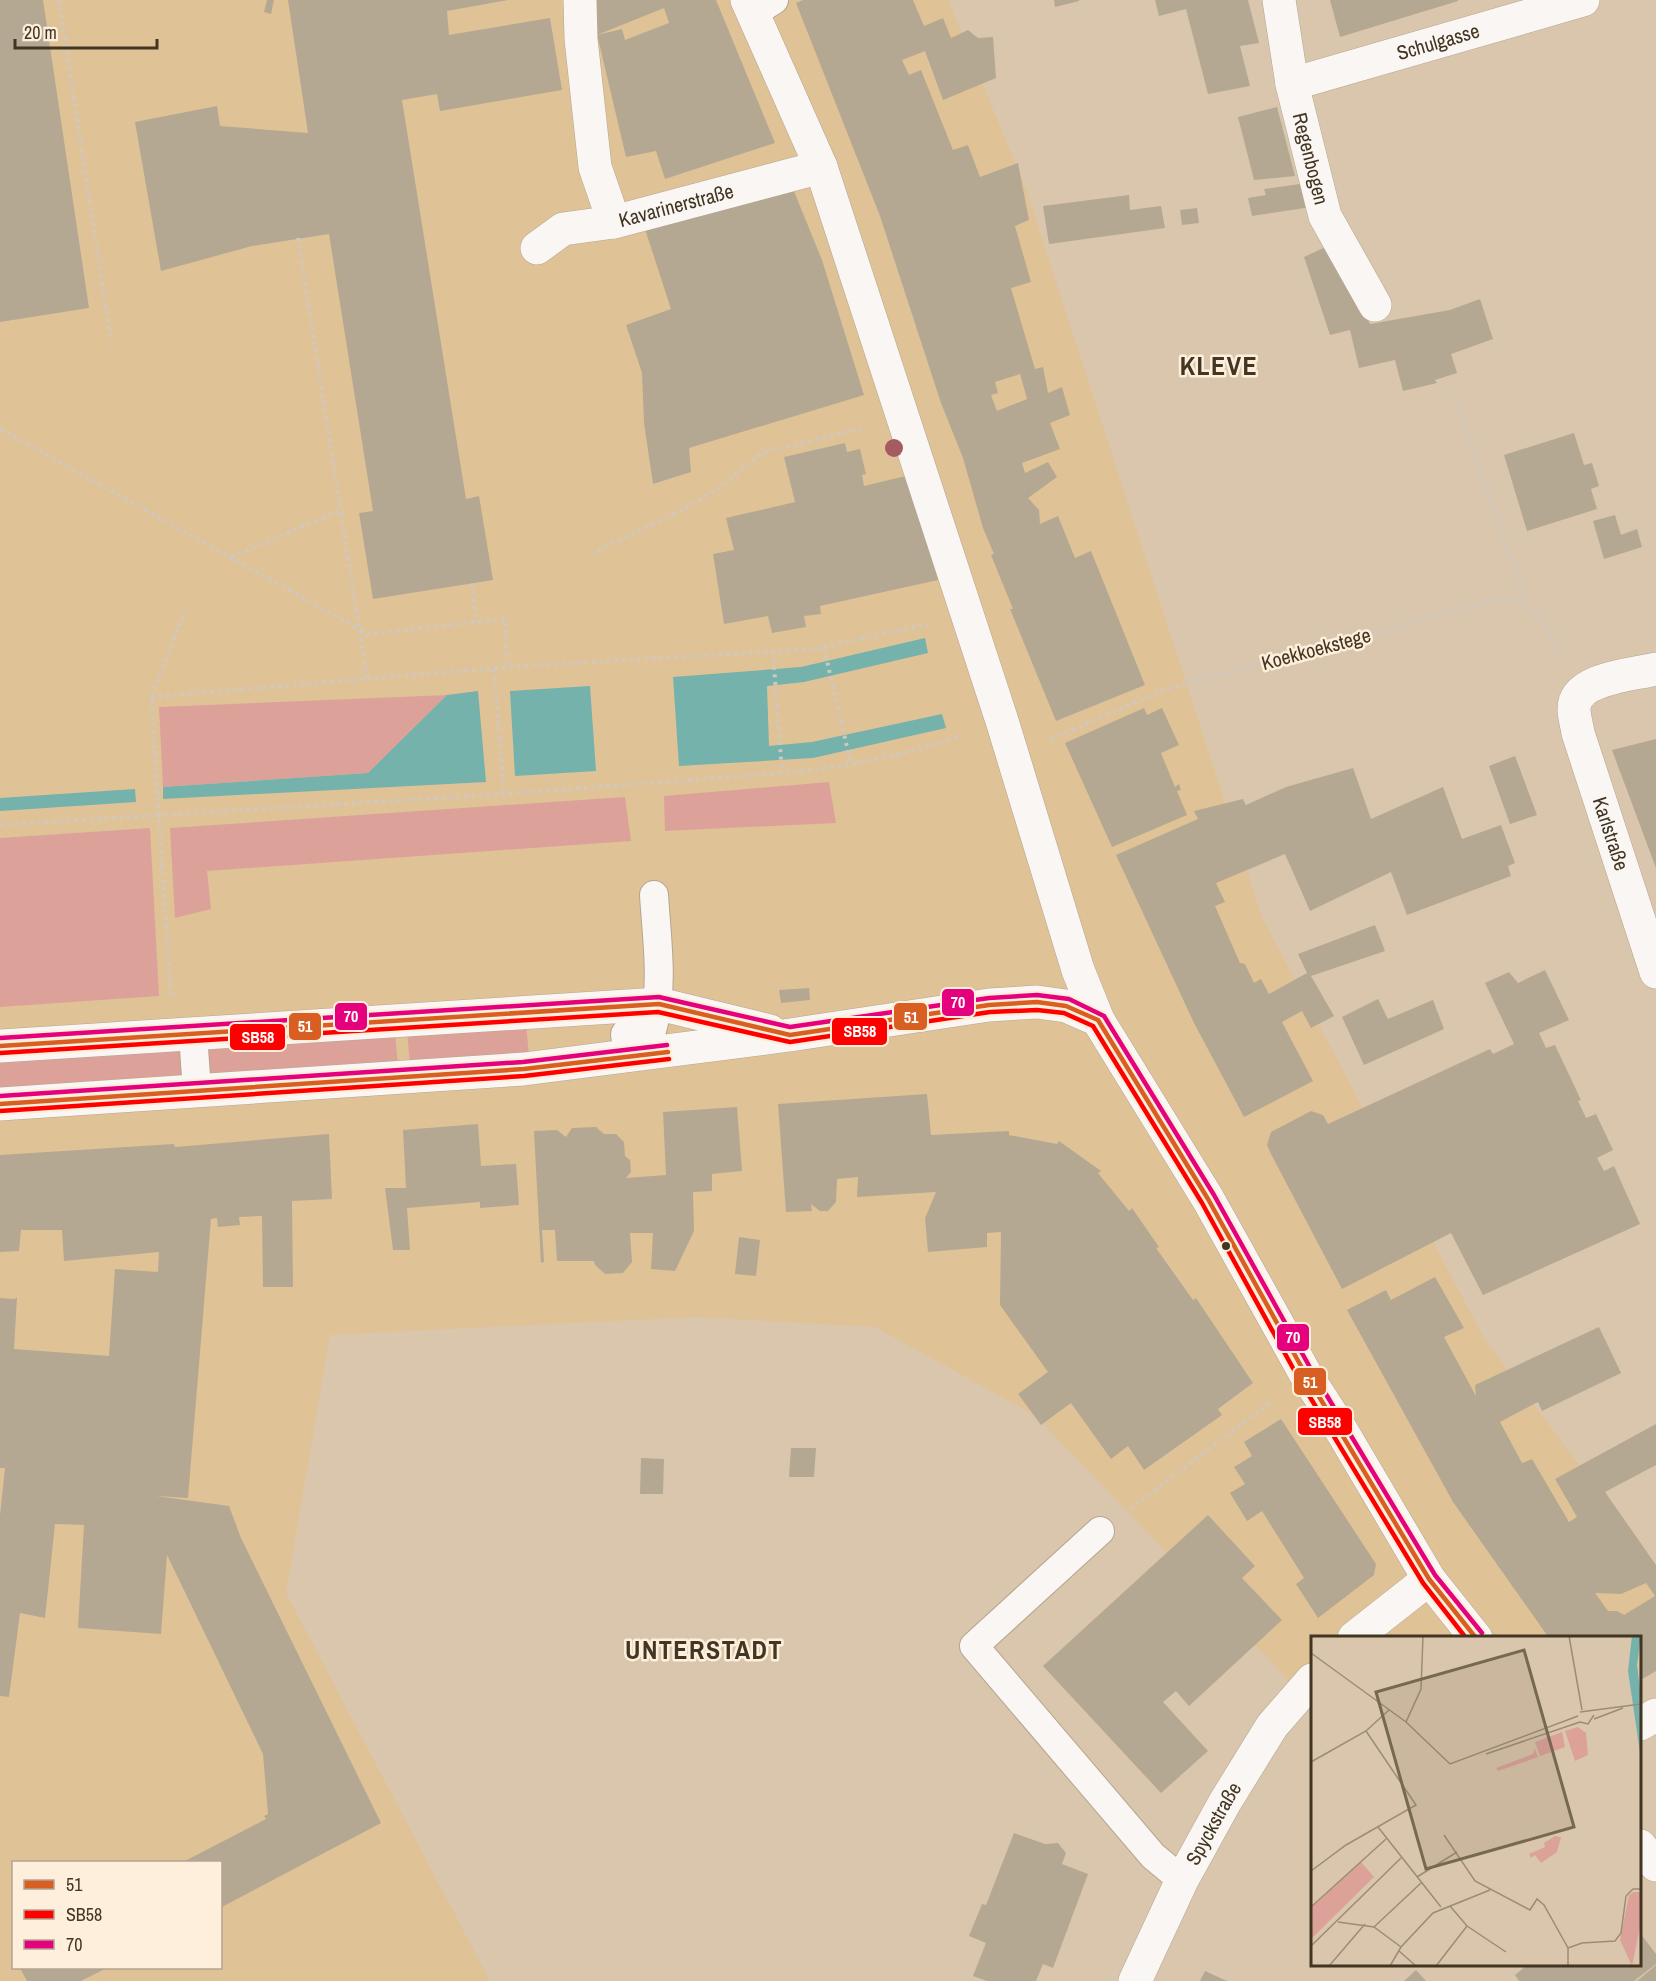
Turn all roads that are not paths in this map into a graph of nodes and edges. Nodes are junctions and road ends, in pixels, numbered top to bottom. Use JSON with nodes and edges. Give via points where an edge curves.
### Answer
{"nodes":[{"id":1,"x":580,"y":0,"type":"edge"},
{"id":2,"x":1279,"y":0,"type":"edge"},
{"id":3,"x":1583,"y":0,"type":"edge"},
{"id":4,"x":758,"y":4,"type":"edge"},
{"id":5,"x":1292,"y":84,"type":"junction"},
{"id":6,"x":821,"y":167,"type":"junction"},
{"id":7,"x":614,"y":222,"type":"junction"},
{"id":8,"x":537,"y":248,"type":"dead end"},
{"id":9,"x":1376,"y":305,"type":"dead end"},
{"id":10,"x":1656,"y":669,"type":"edge"},
{"id":11,"x":654,"y":895,"type":"dead end"},
{"id":12,"x":1656,"y":972,"type":"edge"},
{"id":13,"x":659,"y":1005,"type":"junction"},
{"id":14,"x":1098,"y":1020,"type":"junction"},
{"id":15,"x":184,"y":1034,"type":"junction"},
{"id":16,"x":790,"y":1035,"type":"junction"},
{"id":17,"x":0,"y":1046,"type":"edge"},
{"id":18,"x":628,"y":1057,"type":"junction"},
{"id":19,"x":197,"y":1091,"type":"junction"},
{"id":20,"x":0,"y":1104,"type":"edge"},
{"id":21,"x":1100,"y":1531,"type":"road end"},
{"id":22,"x":1429,"y":1579,"type":"junction"},
{"id":23,"x":1356,"y":1636,"type":"edge"},
{"id":24,"x":1474,"y":1636,"type":"edge"},
{"id":25,"x":1311,"y":1681,"type":"edge"},
{"id":26,"x":1656,"y":1715,"type":"edge"},
{"id":27,"x":1641,"y":1723,"type":"edge"},
{"id":28,"x":1641,"y":1847,"type":"edge"},
{"id":29,"x":1656,"y":1865,"type":"edge"},
{"id":30,"x":1182,"y":1880,"type":"junction"},
{"id":31,"x":1135,"y":1981,"type":"edge"}],
"edges":[{"from":1,"to":7,"type":"street","via":[[595,166]]},
{"from":2,"to":5,"type":"street","name":"Regenbogen"},
{"from":3,"to":5,"type":"street","name":"Schulgasse"},
{"from":4,"to":6,"type":"street"},
{"from":5,"to":9,"type":"street","name":"Regenbogen","via":[[1325,216]]},
{"from":6,"to":7,"type":"street","name":"Kavarinerstraße"},
{"from":6,"to":14,"type":"street","via":[[1078,970]]},
{"from":7,"to":8,"type":"street","name":"Kavarinerstraße","via":[[563,229]]},
{"from":10,"to":12,"type":"street","name":"Karlstraße","via":[[1588,685],[1578,693],[1574,709],[1578,733]]},
{"from":11,"to":13,"type":"lane"},
{"from":13,"to":15,"type":"street"},
{"from":13,"to":16,"type":"street"},
{"from":13,"to":18,"type":"lane","via":[[652,1031],[625,1034]]},
{"from":14,"to":16,"type":"street","via":[[1066,1006],[1037,1002],[988,1005]]},
{"from":14,"to":22,"type":"street","via":[[1208,1199],[1306,1375]]},
{"from":15,"to":17,"type":"street"},
{"from":15,"to":19,"type":"lane"},
{"from":16,"to":18,"type":"street"},
{"from":18,"to":19,"type":"street","via":[[524,1069]]},
{"from":19,"to":20,"type":"street"},
{"from":21,"to":30,"type":"lane","via":[[974,1646],[1153,1856]]},
{"from":22,"to":23,"type":"street"},
{"from":22,"to":24,"type":"street"},
{"from":25,"to":30,"type":"street","name":"Spyckstraße","via":[[1272,1726]]},
{"from":26,"to":27,"type":"street"},
{"from":28,"to":29,"type":"street"},
{"from":30,"to":31,"type":"street","name":"Spyckstraße"}]}
